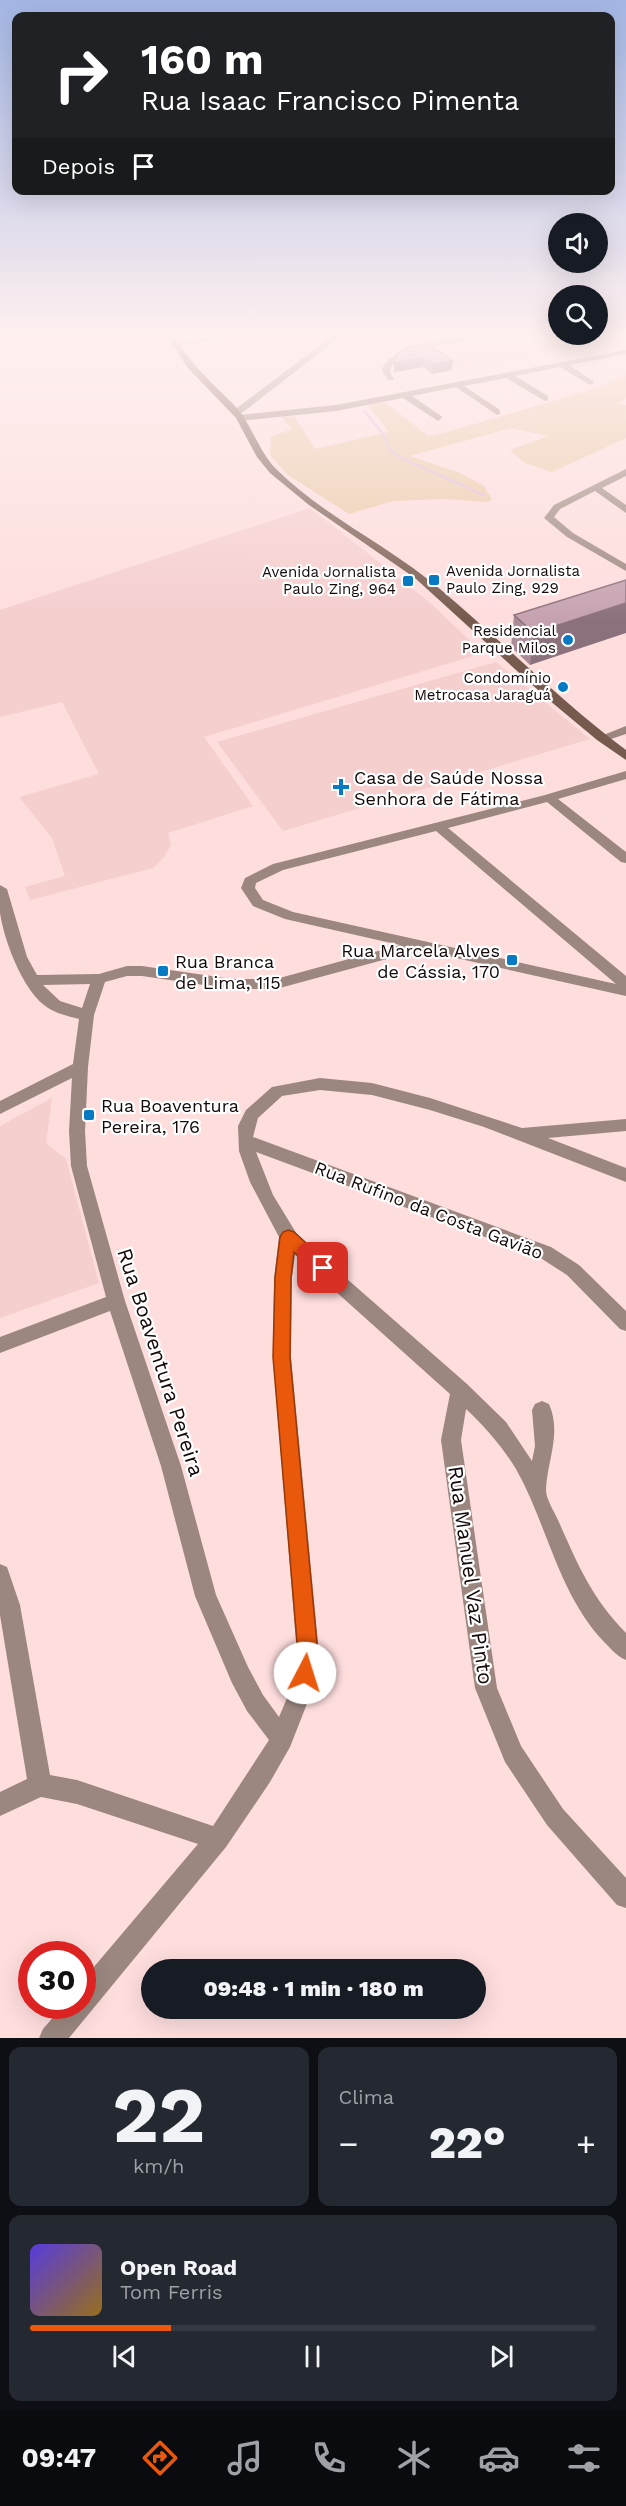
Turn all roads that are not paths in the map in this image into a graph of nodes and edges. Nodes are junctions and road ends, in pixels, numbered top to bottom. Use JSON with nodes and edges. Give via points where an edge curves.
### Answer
{"nodes":[{"id":1,"x":245,"y":429,"type":"edge"},
{"id":2,"x":626,"y":472,"type":"edge"},
{"id":3,"x":595,"y":487,"type":"junction"},
{"id":4,"x":626,"y":510,"type":"edge"},
{"id":5,"x":626,"y":568,"type":"edge"},
{"id":6,"x":626,"y":730,"type":"edge"},
{"id":7,"x":602,"y":738,"type":"junction"},
{"id":8,"x":626,"y":756,"type":"edge"},
{"id":9,"x":626,"y":775,"type":"edge"},
{"id":10,"x":549,"y":798,"type":"junction"},
{"id":11,"x":439,"y":827,"type":"junction"},
{"id":12,"x":626,"y":859,"type":"edge"},
{"id":13,"x":0,"y":889,"type":"edge"},
{"id":14,"x":423,"y":944,"type":"junction"},
{"id":15,"x":99,"y":979,"type":"junction"},
{"id":16,"x":32,"y":980,"type":"junction"},
{"id":17,"x":626,"y":984,"type":"edge"},
{"id":18,"x":626,"y":991,"type":"edge"},
{"id":19,"x":87,"y":1016,"type":"junction"},
{"id":20,"x":80,"y":1067,"type":"junction"},
{"id":21,"x":0,"y":1108,"type":"edge"},
{"id":22,"x":626,"y":1125,"type":"edge"},
{"id":23,"x":521,"y":1134,"type":"junction"},
{"id":24,"x":246,"y":1142,"type":"junction"},
{"id":25,"x":626,"y":1175,"type":"edge"},
{"id":26,"x":288,"y":1237,"type":"junction"},
{"id":27,"x":116,"y":1301,"type":"junction"},
{"id":28,"x":626,"y":1323,"type":"edge"},
{"id":29,"x":0,"y":1345,"type":"edge"},
{"id":30,"x":460,"y":1390,"type":"junction"},
{"id":31,"x":542,"y":1410,"type":"dead end"},
{"id":32,"x":536,"y":1491,"type":"junction"},
{"id":33,"x":0,"y":1574,"type":"edge"},
{"id":34,"x":626,"y":1649,"type":"edge"},
{"id":35,"x":282,"y":1739,"type":"junction"},
{"id":36,"x":40,"y":1785,"type":"junction"},
{"id":37,"x":0,"y":1804,"type":"edge"},
{"id":38,"x":218,"y":1839,"type":"junction"},
{"id":39,"x":626,"y":1896,"type":"edge"},
{"id":40,"x":96,"y":1984,"type":"edge"},
{"id":41,"x":68,"y":2019,"type":"edge"},
{"id":42,"x":52,"y":2038,"type":"edge"}],
"edges":[{"from":1,"to":7,"type":"main road","via":[[259,453],[293,488],[425,582],[553,700]]},
{"from":2,"to":3,"type":"street"},
{"from":3,"to":4,"type":"street"},
{"from":3,"to":5,"type":"street","via":[[557,507],[549,518]]},
{"from":6,"to":7,"type":"street"},
{"from":7,"to":8,"type":"main road"},
{"from":9,"to":10,"type":"street"},
{"from":10,"to":11,"type":"street"},
{"from":10,"to":12,"type":"street"},
{"from":11,"to":14,"type":"street","via":[[278,867],[250,881],[248,888],[267,909]]},
{"from":11,"to":17,"type":"street"},
{"from":13,"to":16,"type":"street","via":[[20,957]]},
{"from":14,"to":15,"type":"street","via":[[276,984],[231,984],[142,971]]},
{"from":14,"to":18,"type":"street"},
{"from":15,"to":16,"type":"street"},
{"from":15,"to":19,"type":"street","name":"Rua Boaventura Pereira"},
{"from":16,"to":19,"type":"street","via":[[40,995],[52,1005]]},
{"from":19,"to":20,"type":"street","name":"Rua Boaventura Pereira"},
{"from":20,"to":21,"type":"street"},
{"from":20,"to":27,"type":"street","name":"Rua Boaventura Pereira","via":[[79,1166]]},
{"from":22,"to":23,"type":"street"},
{"from":23,"to":24,"type":"street","via":[[378,1090],[316,1083],[293,1085],[268,1095],[245,1128]]},
{"from":23,"to":25,"type":"street"},
{"from":24,"to":26,"type":"street","via":[[263,1190]]},
{"from":24,"to":28,"type":"street","name":"Rua Rufino da Costa Gavião","via":[[545,1252],[573,1270]]},
{"from":26,"to":30,"type":"street"},
{"from":26,"to":35,"type":"street","via":[[282,1357],[308,1654],[301,1691]]},
{"from":27,"to":29,"type":"street"},
{"from":27,"to":35,"type":"street","name":"Rua Boaventura Pereira","via":[[171,1466],[206,1596],[240,1675]]},
{"from":30,"to":32,"type":"street","via":[[499,1428],[524,1463]]},
{"from":30,"to":39,"type":"street","name":"Rua Manuel Vaz Pinto","via":[[451,1440],[486,1688],[513,1754],[555,1817]]},
{"from":31,"to":32,"type":"street","via":[[545,1446]]},
{"from":32,"to":34,"type":"street","via":[[580,1593],[598,1620]]},
{"from":33,"to":36,"type":"street","via":[[9,1605]]},
{"from":35,"to":38,"type":"street"},
{"from":36,"to":37,"type":"street"},
{"from":36,"to":38,"type":"street","via":[[77,1792]]},
{"from":38,"to":40,"type":"street"},
{"from":41,"to":42,"type":"street"}]}
